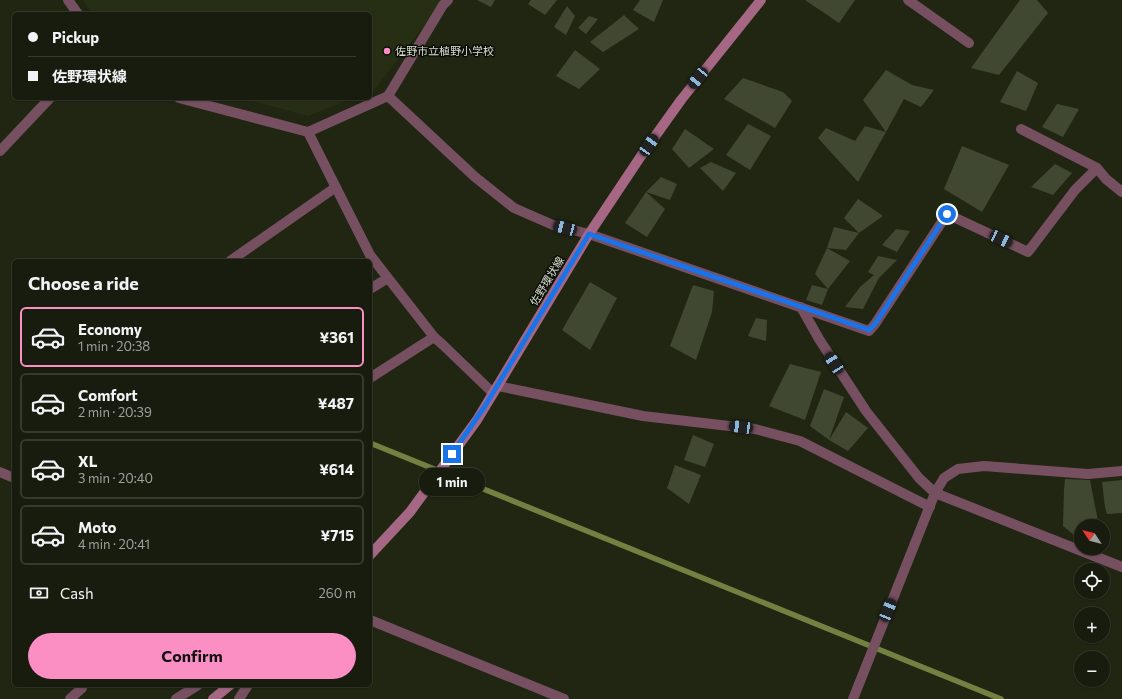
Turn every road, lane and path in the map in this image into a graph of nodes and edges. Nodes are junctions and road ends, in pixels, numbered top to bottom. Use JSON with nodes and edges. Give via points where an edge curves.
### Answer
{"nodes":[{"id":1,"x":68,"y":0,"type":"edge"},
{"id":2,"x":448,"y":0,"type":"edge"},
{"id":3,"x":761,"y":0,"type":"edge"},
{"id":4,"x":908,"y":0,"type":"edge"},
{"id":5,"x":77,"y":12,"type":"edge"},
{"id":6,"x":969,"y":43,"type":"dead end"},
{"id":7,"x":388,"y":96,"type":"junction"},
{"id":8,"x":48,"y":100,"type":"edge"},
{"id":9,"x":187,"y":100,"type":"edge"},
{"id":10,"x":1021,"y":129,"type":"dead end"},
{"id":11,"x":308,"y":132,"type":"junction"},
{"id":12,"x":0,"y":150,"type":"edge"},
{"id":13,"x":1097,"y":168,"type":"junction"},
{"id":14,"x":336,"y":187,"type":"junction"},
{"id":15,"x":1122,"y":192,"type":"edge"},
{"id":16,"x":589,"y":234,"type":"junction"},
{"id":17,"x":233,"y":259,"type":"edge"},
{"id":18,"x":388,"y":278,"type":"junction"},
{"id":19,"x":372,"y":288,"type":"edge"},
{"id":20,"x":801,"y":308,"type":"junction"},
{"id":21,"x":434,"y":337,"type":"junction"},
{"id":22,"x":372,"y":377,"type":"edge"},
{"id":23,"x":496,"y":390,"type":"junction"},
{"id":24,"x":1122,"y":471,"type":"edge"},
{"id":25,"x":0,"y":472,"type":"edge"},
{"id":26,"x":12,"y":477,"type":"edge"},
{"id":27,"x":935,"y":493,"type":"junction"},
{"id":28,"x":930,"y":507,"type":"junction"},
{"id":29,"x":372,"y":553,"type":"edge"},
{"id":30,"x":1122,"y":567,"type":"edge"},
{"id":31,"x":372,"y":621,"type":"edge"},
{"id":32,"x":195,"y":687,"type":"edge"},
{"id":33,"x":228,"y":687,"type":"edge"},
{"id":34,"x":247,"y":687,"type":"edge"},
{"id":35,"x":82,"y":688,"type":"dead end"},
{"id":36,"x":70,"y":699,"type":"edge"},
{"id":37,"x":176,"y":699,"type":"edge"},
{"id":38,"x":213,"y":699,"type":"edge"},
{"id":39,"x":239,"y":699,"type":"edge"},
{"id":40,"x":564,"y":699,"type":"edge"},
{"id":41,"x":853,"y":699,"type":"edge"}],
"edges":[{"from":1,"to":5,"type":"street"},
{"from":2,"to":7,"type":"street"},
{"from":3,"to":16,"type":"main road","name":"佐野環状線","via":[[681,100]]},
{"from":4,"to":6,"type":"street"},
{"from":7,"to":11,"type":"street"},
{"from":7,"to":16,"type":"street","via":[[476,177],[514,208],[553,225]]},
{"from":8,"to":12,"type":"street"},
{"from":9,"to":11,"type":"street"},
{"from":10,"to":13,"type":"street"},
{"from":11,"to":14,"type":"street"},
{"from":13,"to":15,"type":"street"},
{"from":13,"to":20,"type":"street","via":[[1075,190],[1028,252],[947,214],[869,330]]},
{"from":14,"to":17,"type":"street"},
{"from":14,"to":18,"type":"street","via":[[370,255]]},
{"from":16,"to":20,"type":"street"},
{"from":16,"to":23,"type":"main road","name":"佐野環状線"},
{"from":18,"to":19,"type":"street"},
{"from":18,"to":21,"type":"street"},
{"from":20,"to":27,"type":"street","via":[[866,411],[919,478]]},
{"from":21,"to":22,"type":"street"},
{"from":21,"to":23,"type":"street"},
{"from":23,"to":28,"type":"street","via":[[643,416],[755,429],[800,440]]},
{"from":23,"to":29,"type":"main road","name":"佐野環状線","via":[[410,512]]},
{"from":24,"to":27,"type":"street","via":[[1088,474],[984,466],[958,469],[944,478]]},
{"from":25,"to":26,"type":"street"},
{"from":27,"to":28,"type":"street"},
{"from":27,"to":30,"type":"street"},
{"from":28,"to":41,"type":"street"},
{"from":31,"to":40,"type":"street"},
{"from":32,"to":37,"type":"street"},
{"from":33,"to":38,"type":"main road"},
{"from":34,"to":39,"type":"street"},
{"from":35,"to":36,"type":"street"}]}
